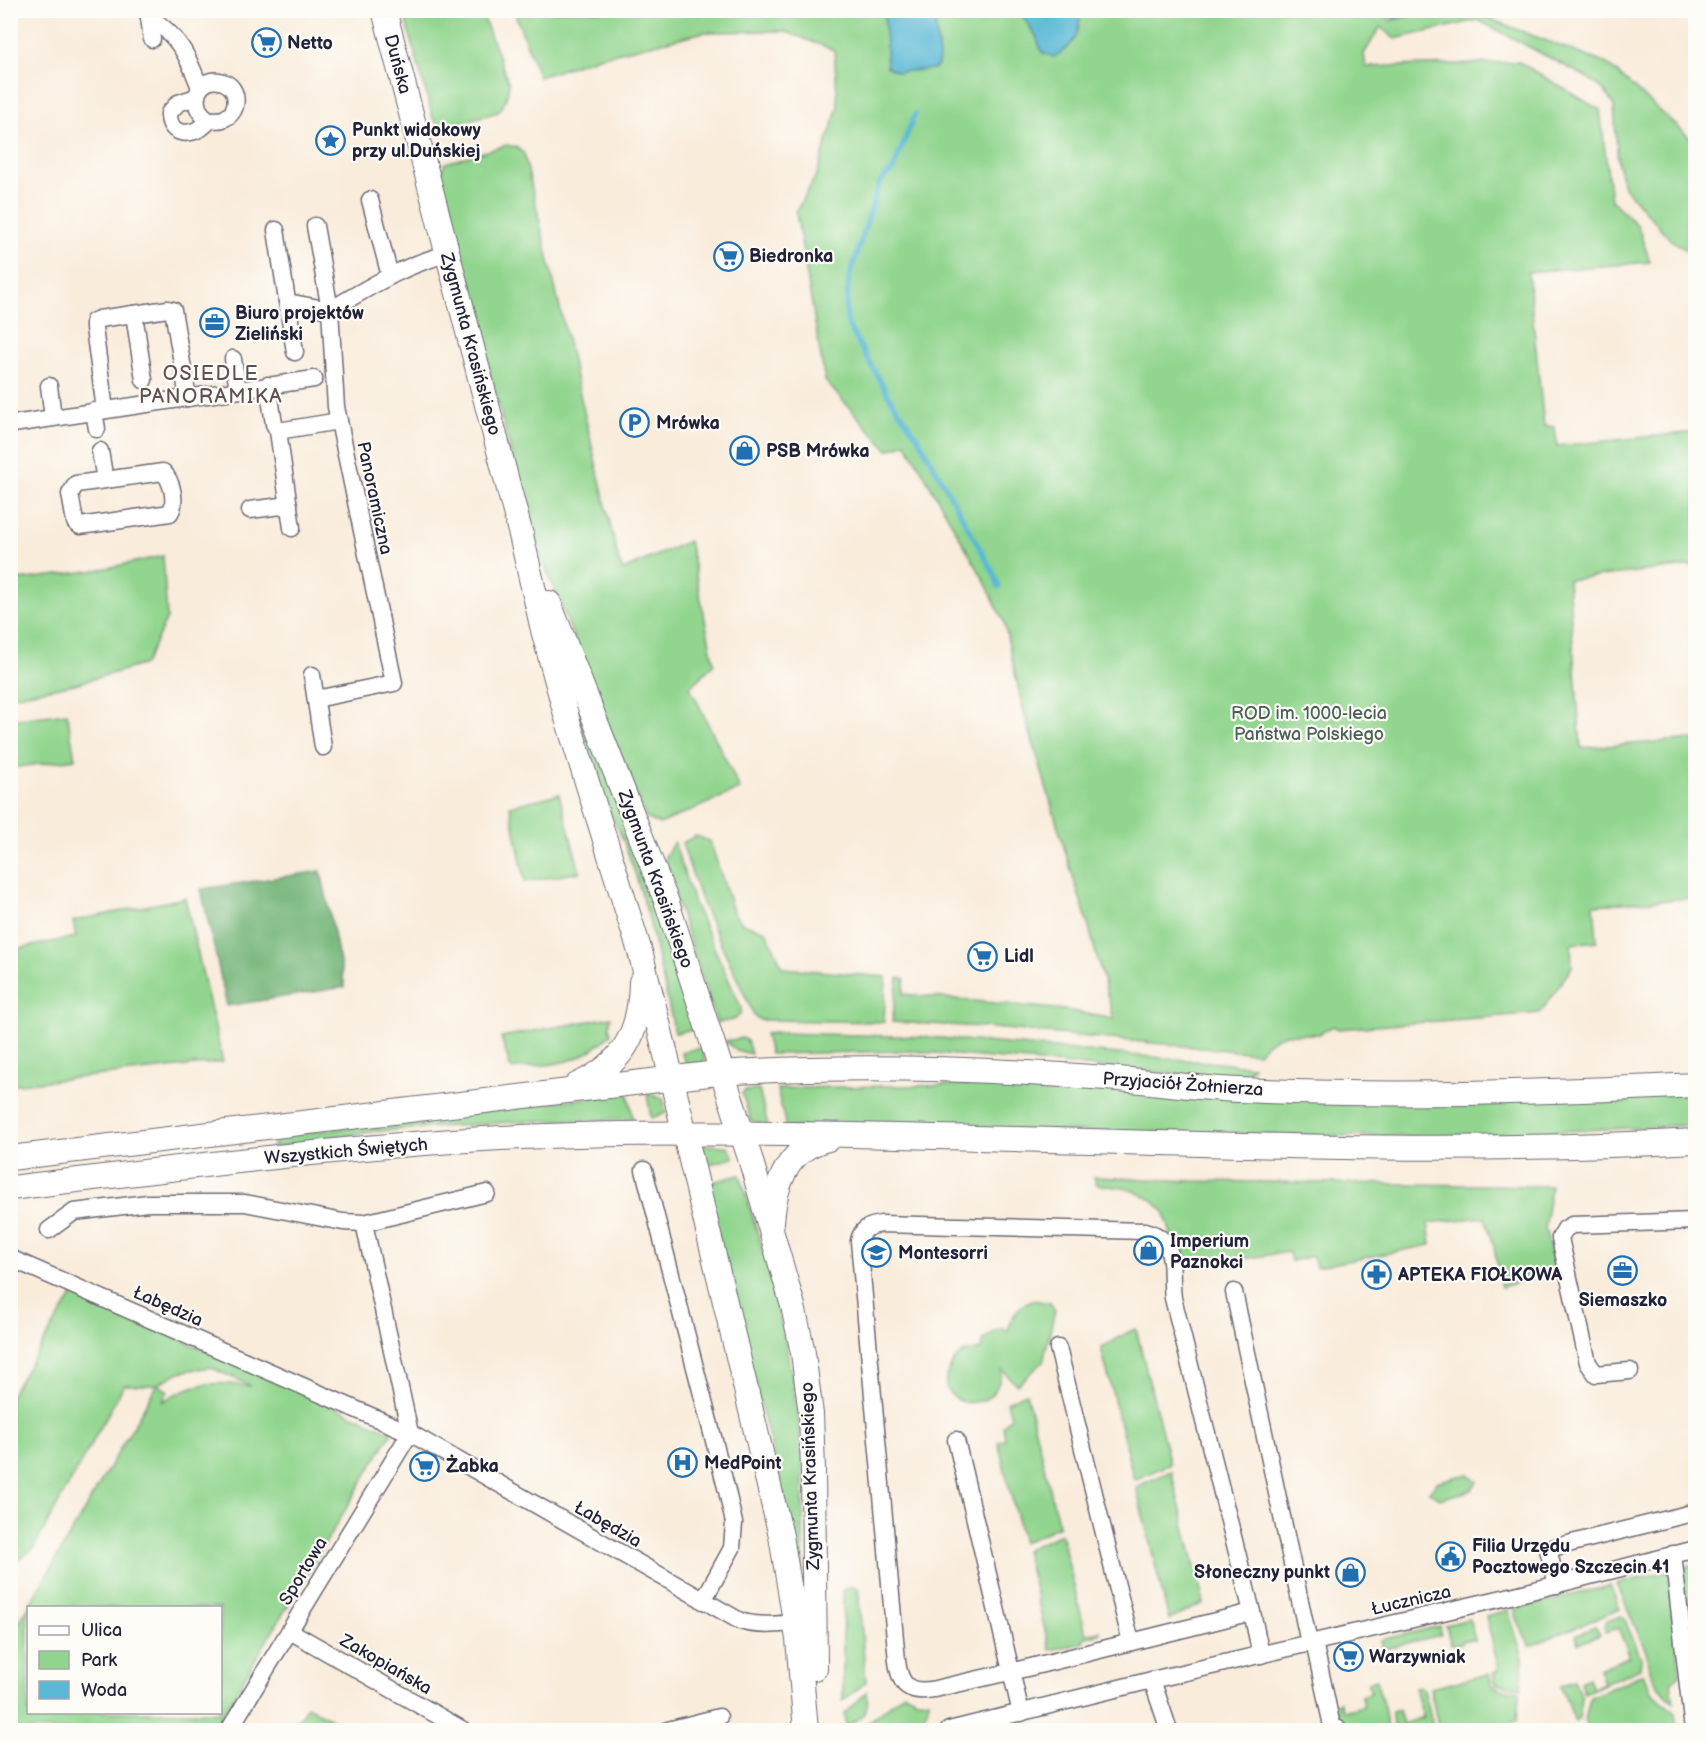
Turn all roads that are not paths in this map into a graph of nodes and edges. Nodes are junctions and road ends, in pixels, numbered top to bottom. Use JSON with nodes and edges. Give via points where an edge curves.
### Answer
{"nodes":[{"id":1,"x":384,"y":10,"type":"edge"},
{"id":2,"x":148,"y":14,"type":"edge"},
{"id":3,"x":152,"y":39,"type":"dead end"},
{"id":4,"x":198,"y":93,"type":"junction"},
{"id":5,"x":210,"y":120,"type":"junction"},
{"id":6,"x":421,"y":152,"type":"joint"},
{"id":7,"x":370,"y":200,"type":"dead end"},
{"id":8,"x":315,"y":226,"type":"dead end"},
{"id":9,"x":276,"y":230,"type":"dead end"},
{"id":10,"x":448,"y":254,"type":"junction"},
{"id":11,"x":390,"y":276,"type":"junction"},
{"id":12,"x":287,"y":302,"type":"junction"},
{"id":13,"x":330,"y":310,"type":"junction"},
{"id":14,"x":134,"y":314,"type":"junction"},
{"id":15,"x":294,"y":352,"type":"dead end"},
{"id":16,"x":234,"y":359,"type":"dead end"},
{"id":17,"x":314,"y":379,"type":"dead end"},
{"id":18,"x":144,"y":380,"type":"dead end"},
{"id":19,"x":49,"y":386,"type":"dead end"},
{"id":20,"x":268,"y":386,"type":"junction"},
{"id":21,"x":238,"y":390,"type":"junction"},
{"id":22,"x":188,"y":398,"type":"junction"},
{"id":23,"x":100,"y":411,"type":"junction"},
{"id":24,"x":53,"y":417,"type":"junction"},
{"id":25,"x":339,"y":421,"type":"junction"},
{"id":26,"x":13,"y":424,"type":"dead end"},
{"id":27,"x":97,"y":429,"type":"dead end"},
{"id":28,"x":278,"y":431,"type":"junction"},
{"id":29,"x":100,"y":451,"type":"dead end"},
{"id":30,"x":105,"y":480,"type":"junction"},
{"id":31,"x":289,"y":505,"type":"junction"},
{"id":32,"x":250,"y":510,"type":"dead end"},
{"id":33,"x":292,"y":528,"type":"dead end"},
{"id":34,"x":521,"y":535,"type":"junction"},
{"id":35,"x":312,"y":675,"type":"dead end"},
{"id":36,"x":316,"y":699,"type":"junction"},
{"id":37,"x":323,"y":747,"type":"dead end"},
{"id":38,"x":641,"y":955,"type":"junction"},
{"id":39,"x":723,"y":1073,"type":"junction"},
{"id":40,"x":672,"y":1079,"type":"junction"},
{"id":41,"x":1695,"y":1085,"type":"edge"},
{"id":42,"x":546,"y":1094,"type":"junction"},
{"id":43,"x":684,"y":1134,"type":"junction"},
{"id":44,"x":742,"y":1135,"type":"junction"},
{"id":45,"x":844,"y":1136,"type":"junction"},
{"id":46,"x":1695,"y":1141,"type":"edge"},
{"id":47,"x":10,"y":1158,"type":"edge"},
{"id":48,"x":644,"y":1170,"type":"dead end"},
{"id":49,"x":10,"y":1188,"type":"edge"},
{"id":50,"x":487,"y":1193,"type":"dead end"},
{"id":51,"x":1695,"y":1221,"type":"edge"},
{"id":52,"x":364,"y":1223,"type":"junction"},
{"id":53,"x":49,"y":1230,"type":"dead end"},
{"id":54,"x":771,"y":1230,"type":"junction"},
{"id":55,"x":10,"y":1258,"type":"edge"},
{"id":56,"x":1234,"y":1292,"type":"dead end"},
{"id":57,"x":1058,"y":1348,"type":"dead end"},
{"id":58,"x":1630,"y":1371,"type":"dead end"},
{"id":59,"x":410,"y":1433,"type":"junction"},
{"id":60,"x":956,"y":1440,"type":"dead end"},
{"id":61,"x":1695,"y":1512,"type":"edge"},
{"id":62,"x":1695,"y":1549,"type":"edge"},
{"id":63,"x":1673,"y":1554,"type":"junction"},
{"id":64,"x":814,"y":1582,"type":"junction"},
{"id":65,"x":1557,"y":1585,"type":"junction"},
{"id":66,"x":703,"y":1601,"type":"junction"},
{"id":67,"x":1252,"y":1612,"type":"junction"},
{"id":68,"x":795,"y":1622,"type":"junction"},
{"id":69,"x":290,"y":1631,"type":"junction"},
{"id":70,"x":1131,"y":1642,"type":"junction"},
{"id":71,"x":1311,"y":1643,"type":"junction"},
{"id":72,"x":815,"y":1652,"type":"junction"},
{"id":73,"x":1262,"y":1654,"type":"junction"},
{"id":74,"x":1011,"y":1672,"type":"junction"},
{"id":75,"x":1152,"y":1680,"type":"junction"},
{"id":76,"x":1021,"y":1713,"type":"junction"},
{"id":77,"x":719,"y":1718,"type":"dead end"},
{"id":78,"x":1332,"y":1729,"type":"edge"},
{"id":79,"x":230,"y":1731,"type":"edge"},
{"id":80,"x":463,"y":1731,"type":"edge"},
{"id":81,"x":668,"y":1731,"type":"edge"},
{"id":82,"x":806,"y":1731,"type":"edge"},
{"id":83,"x":816,"y":1731,"type":"edge"},
{"id":84,"x":950,"y":1731,"type":"edge"},
{"id":85,"x":1169,"y":1731,"type":"edge"},
{"id":86,"x":1692,"y":1731,"type":"edge"}],
"edges":[{"from":1,"to":6,"type":"street","name":"Duńska"},
{"from":2,"to":3,"type":"street"},
{"from":2,"to":4,"type":"street","via":[[180,44]]},
{"from":4,"to":5,"type":"street","via":[[196,103],[201,114]]},
{"from":4,"to":5,"type":"street","via":[[205,84],[216,80],[228,84],[235,94],[233,112],[223,120]]},
{"from":4,"to":5,"type":"street","via":[[174,105],[169,113],[171,126],[184,134]]},
{"from":6,"to":10,"type":"street","name":"Zygmunta Krasińskiego"},
{"from":7,"to":11,"type":"street"},
{"from":8,"to":13,"type":"street","name":"Panoramiczna"},
{"from":9,"to":12,"type":"street"},
{"from":10,"to":11,"type":"street","via":[[426,259]]},
{"from":10,"to":34,"type":"street","name":"Zygmunta Krasińskiego"},
{"from":11,"to":13,"type":"street"},
{"from":12,"to":13,"type":"street"},
{"from":12,"to":15,"type":"street"},
{"from":13,"to":25,"type":"street","name":"Panoramiczna"},
{"from":14,"to":18,"type":"street"},
{"from":14,"to":22,"type":"street","via":[[173,310]]},
{"from":14,"to":23,"type":"street","via":[[94,321]]},
{"from":16,"to":21,"type":"street"},
{"from":17,"to":20,"type":"street"},
{"from":19,"to":24,"type":"street"},
{"from":20,"to":21,"type":"street"},
{"from":20,"to":28,"type":"street"},
{"from":21,"to":22,"type":"street"},
{"from":22,"to":23,"type":"street"},
{"from":23,"to":24,"type":"street"},
{"from":23,"to":27,"type":"street"},
{"from":24,"to":26,"type":"street"},
{"from":25,"to":28,"type":"street"},
{"from":25,"to":36,"type":"street","name":"Panoramiczna","via":[[394,683]]},
{"from":28,"to":31,"type":"street"},
{"from":29,"to":30,"type":"street"},
{"from":30,"to":30,"type":"street","via":[[76,484],[70,494],[75,522],[80,526],[170,513],[174,507],[170,478],[163,472]]},
{"from":31,"to":32,"type":"street"},
{"from":31,"to":33,"type":"street"},
{"from":34,"to":38,"type":"street","name":"Zygmunta Krasińskiego","via":[[567,718]]},
{"from":34,"to":39,"type":"street","name":"Zygmunta Krasińskiego","via":[[648,853]]},
{"from":35,"to":36,"type":"street"},
{"from":36,"to":37,"type":"street"},
{"from":38,"to":40,"type":"street","name":"Zygmunta Krasińskiego"},
{"from":38,"to":42,"type":"street","name":"Zygmunta Krasińskiego","via":[[639,1016],[624,1050],[592,1078]]},
{"from":39,"to":40,"type":"street","name":"Przyjaciół Żołnierza"},
{"from":39,"to":41,"type":"street","name":"Przyjaciół Żołnierza","via":[[844,1068],[953,1071],[1096,1077],[1235,1090],[1365,1094]]},
{"from":39,"to":44,"type":"street","name":"Zygmunta Krasińskiego"},
{"from":40,"to":42,"type":"street","name":"Wszystkich Świętych"},
{"from":40,"to":43,"type":"street","name":"Zygmunta Krasińskiego"},
{"from":42,"to":47,"type":"street","name":"Wszystkich Świętych"},
{"from":43,"to":44,"type":"street"},
{"from":43,"to":49,"type":"street","name":"Wszystkich Świętych","via":[[402,1144]]},
{"from":43,"to":68,"type":"street","name":"Zygmunta Krasińskiego","via":[[781,1536]]},
{"from":44,"to":45,"type":"street"},
{"from":44,"to":54,"type":"street","name":"Zygmunta Krasińskiego"},
{"from":45,"to":46,"type":"street","via":[[1367,1146],[1577,1146]]},
{"from":45,"to":54,"type":"street","name":"Zygmunta Krasińskiego","via":[[808,1145],[791,1160],[775,1195]]},
{"from":48,"to":66,"type":"street","via":[[734,1523],[732,1548]]},
{"from":50,"to":52,"type":"street"},
{"from":51,"to":58,"type":"street","via":[[1572,1225],[1560,1238],[1588,1363],[1596,1374]]},
{"from":52,"to":53,"type":"street","via":[[245,1203],[148,1203],[74,1212]]},
{"from":52,"to":59,"type":"street"},
{"from":54,"to":64,"type":"street","name":"Zygmunta Krasińskiego","via":[[793,1306],[807,1383]]},
{"from":55,"to":59,"type":"street","name":"Łabędzia"},
{"from":56,"to":71,"type":"street"},
{"from":57,"to":70,"type":"street"},
{"from":59,"to":66,"type":"street","name":"Łabędzia"},
{"from":59,"to":69,"type":"street","name":"Sportowa"},
{"from":60,"to":74,"type":"street"},
{"from":61,"to":65,"type":"street","via":[[1548,1549]]},
{"from":62,"to":63,"type":"street","name":"Łucznicza"},
{"from":63,"to":65,"type":"street","name":"Łucznicza"},
{"from":63,"to":86,"type":"street"},
{"from":64,"to":68,"type":"street","name":"Zygmunta Krasińskiego","via":[[810,1607]]},
{"from":64,"to":72,"type":"street","name":"Zygmunta Krasińskiego"},
{"from":65,"to":71,"type":"street","name":"Łucznicza"},
{"from":66,"to":68,"type":"street","name":"Łabędzia","via":[[748,1624]]},
{"from":67,"to":70,"type":"street"},
{"from":67,"to":73,"type":"street"},
{"from":67,"to":74,"type":"street","via":[[1173,1298],[1171,1257],[1166,1242],[1145,1231],[873,1226],[860,1234],[859,1241],[899,1674],[911,1689],[922,1692]]},
{"from":68,"to":72,"type":"street","name":"Zygmunta Krasińskiego","via":[[806,1628]]},
{"from":68,"to":82,"type":"street","name":"Zygmunta Krasińskiego"},
{"from":69,"to":79,"type":"street","name":"Sportowa"},
{"from":69,"to":80,"type":"street","name":"Zakopiańska"},
{"from":70,"to":74,"type":"street"},
{"from":71,"to":73,"type":"street","name":"Łucznicza"},
{"from":71,"to":78,"type":"street"},
{"from":72,"to":83,"type":"street","name":"Zygmunta Krasińskiego"},
{"from":73,"to":75,"type":"street","name":"Łucznicza"},
{"from":74,"to":76,"type":"street"},
{"from":75,"to":76,"type":"street","name":"Łucznicza"},
{"from":75,"to":85,"type":"street"},
{"from":76,"to":84,"type":"street","name":"Łucznicza"},
{"from":77,"to":81,"type":"street"}]}
